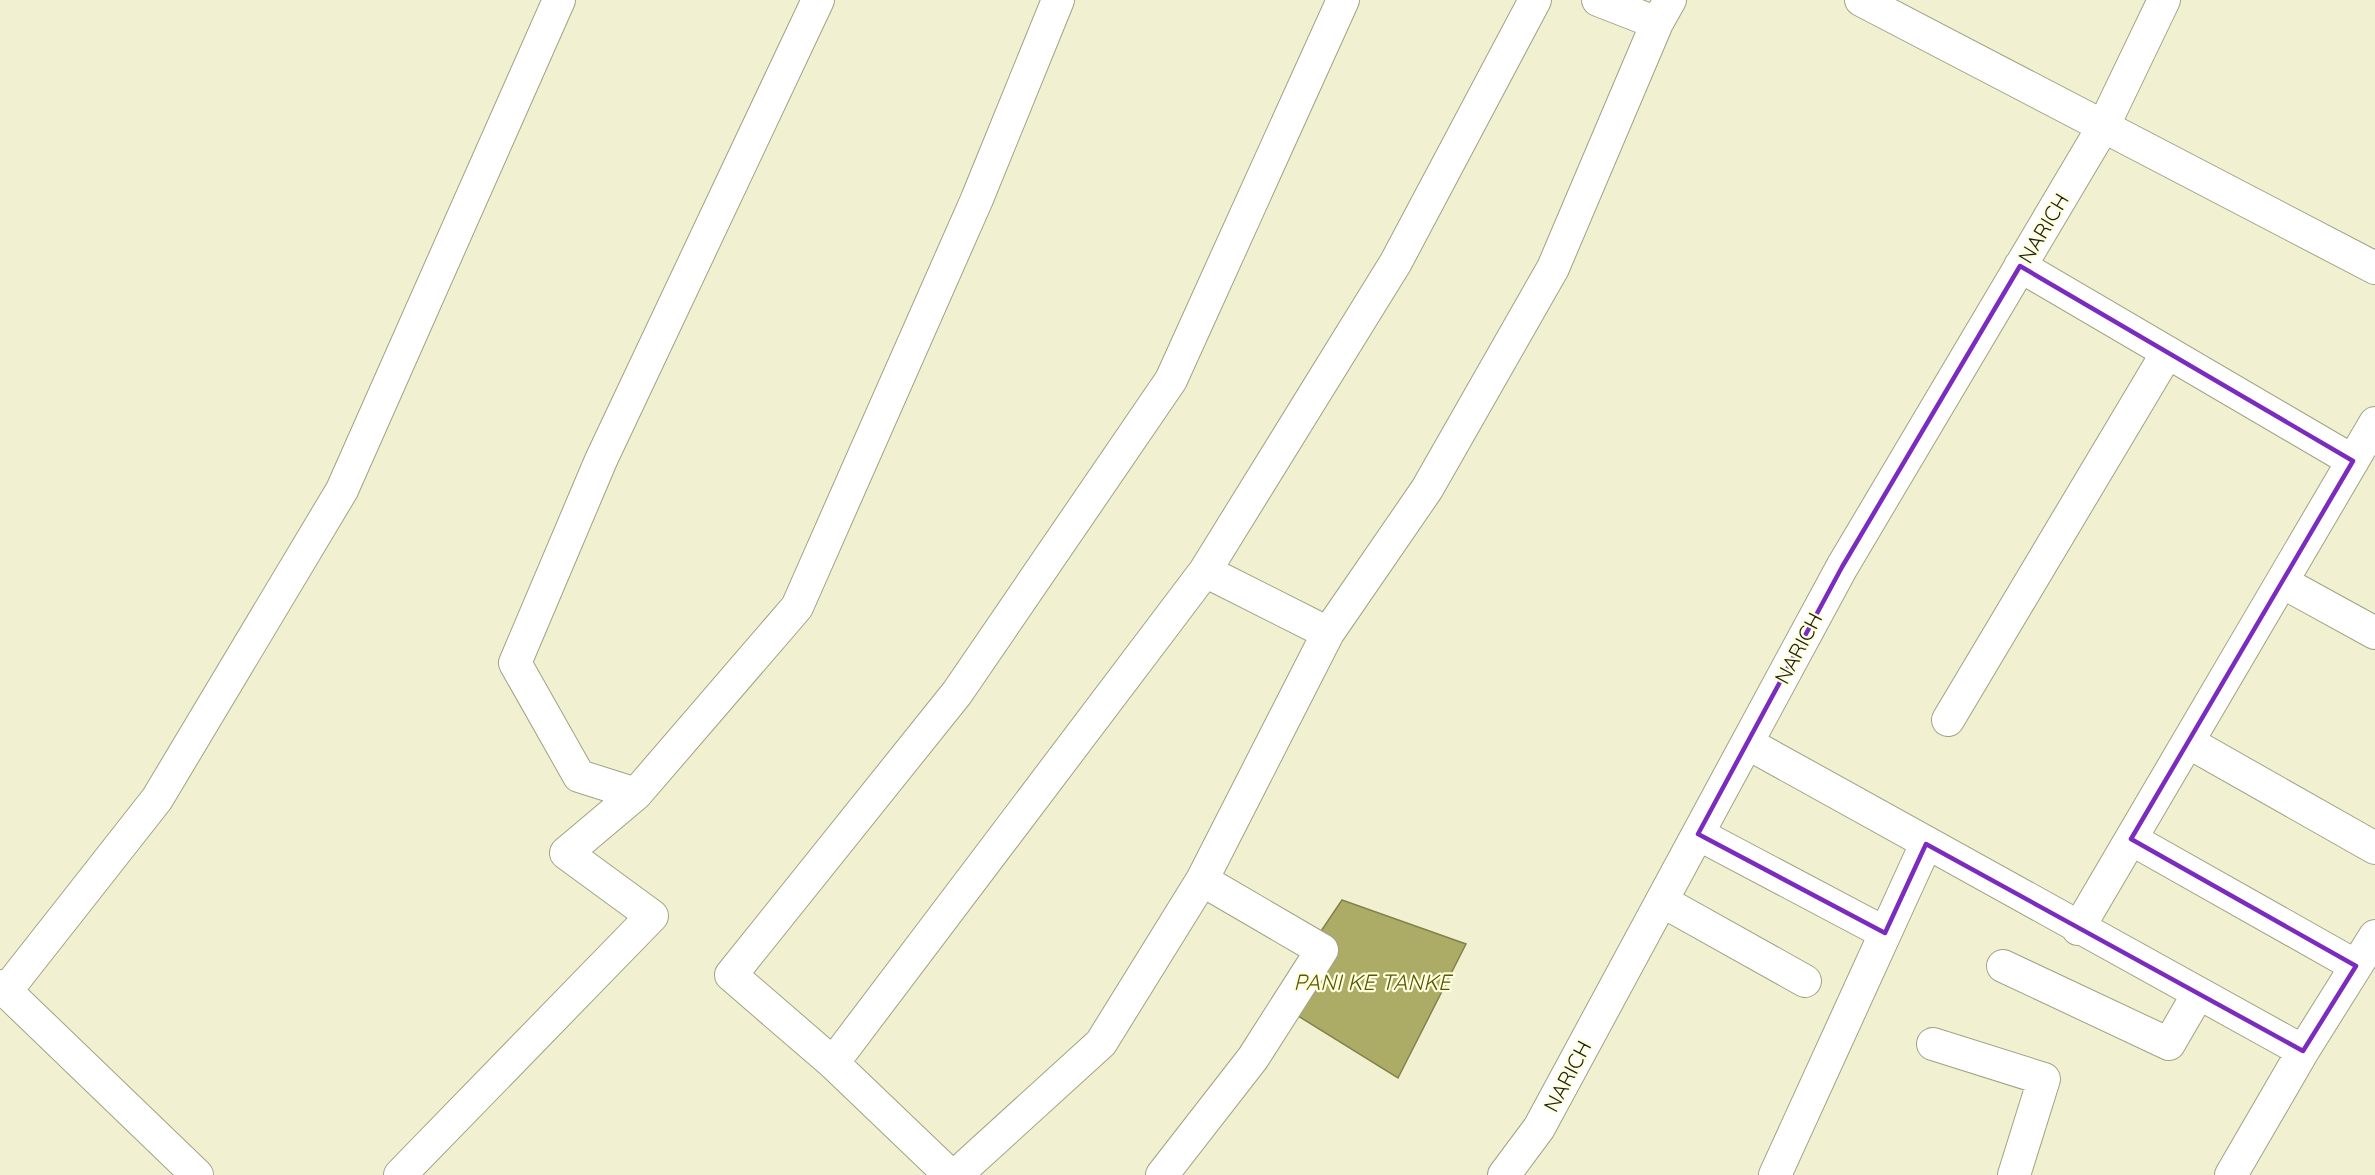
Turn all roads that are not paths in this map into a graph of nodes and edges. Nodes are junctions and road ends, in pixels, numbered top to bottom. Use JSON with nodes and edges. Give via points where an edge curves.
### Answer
{"nodes":[{"id":1,"x":560,"y":0,"type":"edge"},
{"id":2,"x":818,"y":0,"type":"edge"},
{"id":3,"x":1058,"y":0,"type":"edge"},
{"id":4,"x":1343,"y":0,"type":"edge"},
{"id":5,"x":1535,"y":0,"type":"edge"},
{"id":6,"x":1598,"y":0,"type":"edge"},
{"id":7,"x":1861,"y":0,"type":"edge"},
{"id":8,"x":2164,"y":0,"type":"edge"},
{"id":9,"x":1663,"y":12,"type":"edge"},
{"id":10,"x":2103,"y":128,"type":"junction"},
{"id":11,"x":2020,"y":267,"type":"junction"},
{"id":12,"x":2375,"y":268,"type":"edge"},
{"id":13,"x":2167,"y":353,"type":"junction"},
{"id":14,"x":2375,"y":423,"type":"edge"},
{"id":15,"x":2353,"y":461,"type":"junction"},
{"id":16,"x":1204,"y":571,"type":"junction"},
{"id":17,"x":2282,"y":582,"type":"junction"},
{"id":18,"x":1328,"y":633,"type":"junction"},
{"id":19,"x":2375,"y":633,"type":"edge"},
{"id":20,"x":1948,"y":720,"type":"dead end"},
{"id":21,"x":2188,"y":742,"type":"junction"},
{"id":22,"x":1747,"y":743,"type":"junction"},
{"id":23,"x":636,"y":794,"type":"junction"},
{"id":24,"x":1698,"y":834,"type":"junction"},
{"id":25,"x":2131,"y":839,"type":"junction"},
{"id":26,"x":1926,"y":843,"type":"junction"},
{"id":27,"x":2375,"y":848,"type":"edge"},
{"id":28,"x":1202,"y":880,"type":"junction"},
{"id":29,"x":1662,"y":901,"type":"junction"},
{"id":30,"x":2078,"y":929,"type":"junction"},
{"id":31,"x":1886,"y":933,"type":"junction"},
{"id":32,"x":2375,"y":936,"type":"edge"},
{"id":33,"x":2003,"y":966,"type":"dead end"},
{"id":34,"x":2356,"y":966,"type":"junction"},
{"id":35,"x":1805,"y":981,"type":"dead end"},
{"id":36,"x":3,"y":988,"type":"edge"},
{"id":37,"x":2198,"y":994,"type":"junction"},
{"id":38,"x":1933,"y":1044,"type":"dead end"},
{"id":39,"x":2303,"y":1051,"type":"junction"},
{"id":40,"x":833,"y":1063,"type":"junction"},
{"id":41,"x":197,"y":1175,"type":"edge"},
{"id":42,"x":400,"y":1175,"type":"edge"},
{"id":43,"x":950,"y":1175,"type":"edge"},
{"id":44,"x":956,"y":1175,"type":"edge"},
{"id":45,"x":1162,"y":1175,"type":"edge"},
{"id":46,"x":1504,"y":1175,"type":"edge"},
{"id":47,"x":1775,"y":1175,"type":"edge"},
{"id":48,"x":2014,"y":1175,"type":"edge"},
{"id":49,"x":2231,"y":1175,"type":"edge"}],
"edges":[{"from":1,"to":36,"type":"street","via":[[342,490],[157,799]]},
{"from":2,"to":23,"type":"street","via":[[601,460],[514,663],[579,776]]},
{"from":3,"to":23,"type":"street","via":[[977,199],[797,608]]},
{"from":4,"to":40,"type":"street","via":[[1171,380],[957,693],[731,975]]},
{"from":5,"to":16,"type":"street","via":[[1396,262]]},
{"from":6,"to":9,"type":"street"},
{"from":7,"to":10,"type":"street"},
{"from":8,"to":10,"type":"street","name":"NARICH"},
{"from":9,"to":18,"type":"street","via":[[1553,268],[1427,489]]},
{"from":10,"to":11,"type":"street","name":"NARICH"},
{"from":10,"to":12,"type":"street"},
{"from":11,"to":13,"type":"street"},
{"from":11,"to":22,"type":"street","name":"NARICH","via":[[1842,567]]},
{"from":13,"to":15,"type":"street"},
{"from":13,"to":20,"type":"street"},
{"from":14,"to":15,"type":"street"},
{"from":15,"to":17,"type":"street"},
{"from":16,"to":18,"type":"street"},
{"from":16,"to":40,"type":"street"},
{"from":17,"to":19,"type":"street"},
{"from":17,"to":21,"type":"street"},
{"from":18,"to":28,"type":"street"},
{"from":21,"to":25,"type":"street"},
{"from":21,"to":27,"type":"street"},
{"from":22,"to":24,"type":"street","name":"NARICH"},
{"from":22,"to":26,"type":"street"},
{"from":23,"to":42,"type":"street","via":[[566,853],[652,916]]},
{"from":24,"to":29,"type":"street","name":"NARICH"},
{"from":24,"to":31,"type":"street"},
{"from":25,"to":30,"type":"street"},
{"from":25,"to":34,"type":"street"},
{"from":26,"to":30,"type":"street"},
{"from":26,"to":31,"type":"street"},
{"from":28,"to":44,"type":"street","via":[[1101,1043]]},
{"from":28,"to":45,"type":"street","via":[[1322,950],[1253,1058]]},
{"from":29,"to":35,"type":"street"},
{"from":29,"to":46,"type":"street","name":"NARICH","via":[[1539,1128]]},
{"from":30,"to":37,"type":"street"},
{"from":31,"to":47,"type":"street"},
{"from":32,"to":34,"type":"street"},
{"from":33,"to":37,"type":"street","via":[[2169,1044]]},
{"from":34,"to":39,"type":"street"},
{"from":36,"to":41,"type":"street"},
{"from":37,"to":39,"type":"street"},
{"from":38,"to":48,"type":"street","via":[[2043,1079]]},
{"from":39,"to":49,"type":"street"},
{"from":40,"to":43,"type":"street"}]}
